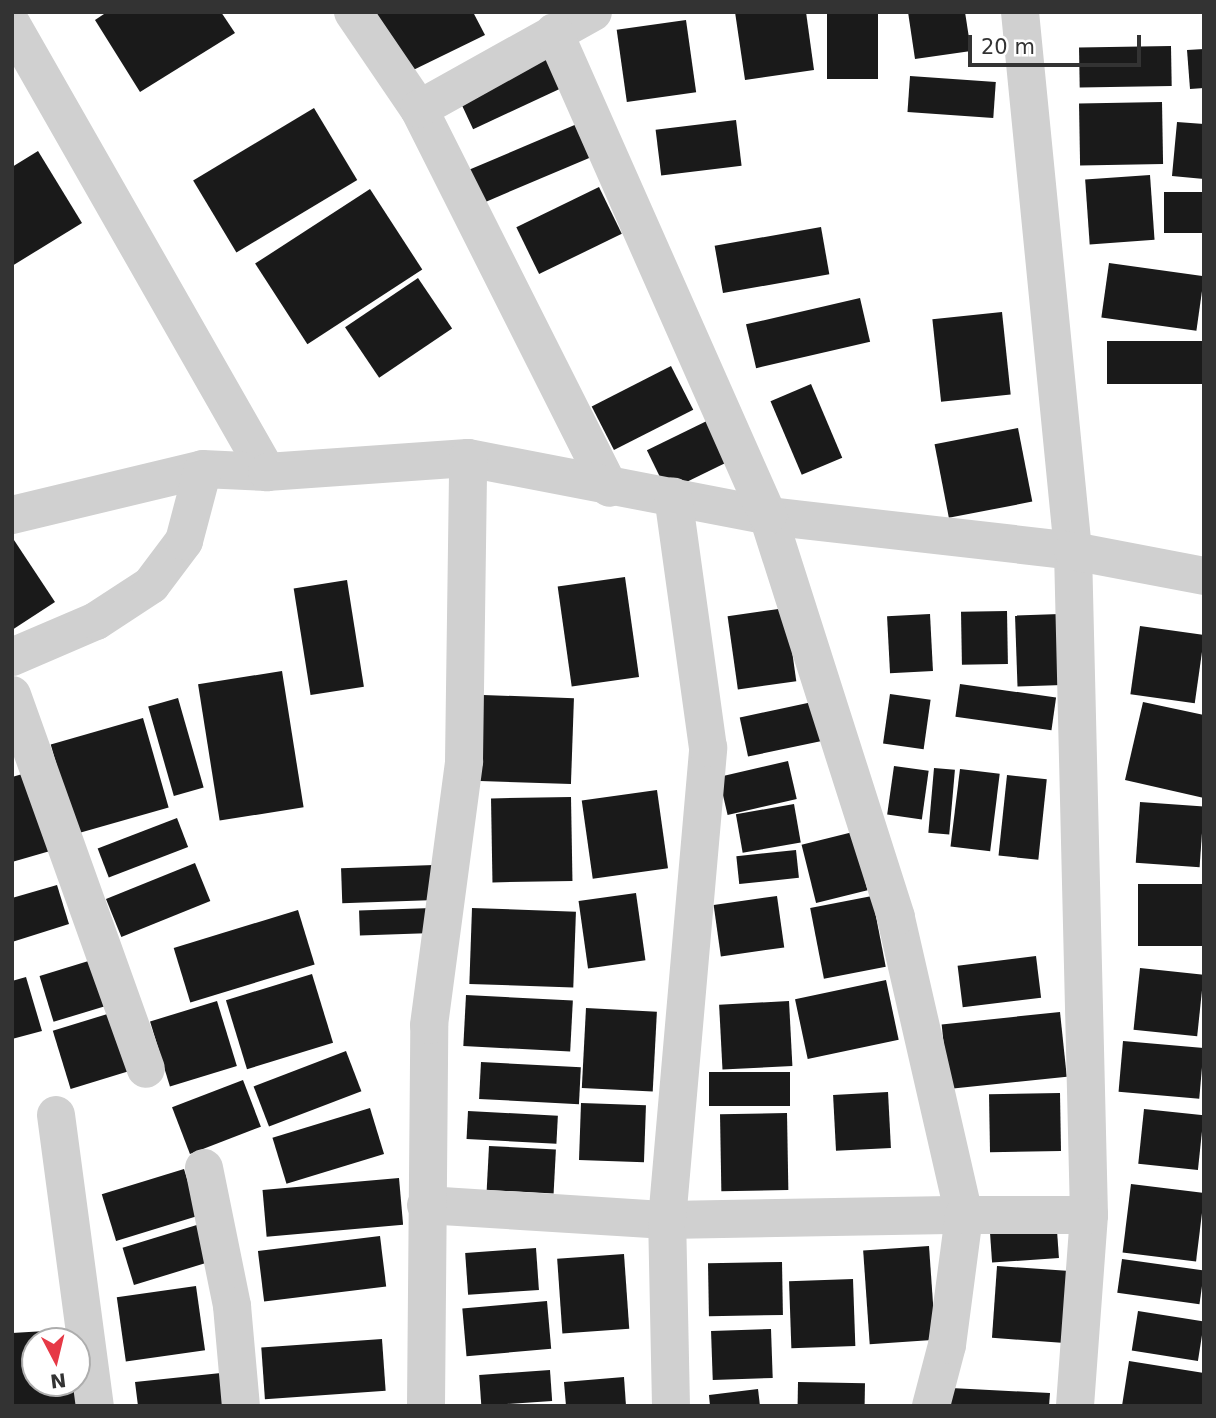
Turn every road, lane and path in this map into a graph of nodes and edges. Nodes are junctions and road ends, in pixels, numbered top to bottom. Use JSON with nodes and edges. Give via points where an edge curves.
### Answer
{"nodes":[{"id":1,"x":354,"y":12,"type":"edge"},
{"id":2,"x":593,"y":12,"type":"edge"},
{"id":3,"x":1020,"y":12,"type":"edge"},
{"id":4,"x":12,"y":25,"type":"edge"},
{"id":5,"x":554,"y":32,"type":"junction"},
{"id":6,"x":419,"y":109,"type":"junction"},
{"id":7,"x":468,"y":458,"type":"junction"},
{"id":8,"x":203,"y":469,"type":"junction"},
{"id":9,"x":267,"y":472,"type":"junction"},
{"id":10,"x":610,"y":488,"type":"junction"},
{"id":11,"x":673,"y":496,"type":"junction"},
{"id":12,"x":12,"y":515,"type":"edge"},
{"id":13,"x":768,"y":516,"type":"junction"},
{"id":14,"x":1073,"y":551,"type":"junction"},
{"id":15,"x":1204,"y":576,"type":"edge"},
{"id":16,"x":12,"y":657,"type":"edge"},
{"id":17,"x":12,"y":695,"type":"edge"},
{"id":18,"x":146,"y":1069,"type":"dead end"},
{"id":19,"x":56,"y":1115,"type":"dead end"},
{"id":20,"x":204,"y":1168,"type":"dead end"},
{"id":21,"x":426,"y":1205,"type":"junction"},
{"id":22,"x":964,"y":1215,"type":"junction"},
{"id":23,"x":1088,"y":1215,"type":"junction"},
{"id":24,"x":667,"y":1220,"type":"junction"},
{"id":25,"x":95,"y":1406,"type":"edge"},
{"id":26,"x":241,"y":1406,"type":"edge"},
{"id":27,"x":426,"y":1406,"type":"edge"},
{"id":28,"x":671,"y":1406,"type":"edge"},
{"id":29,"x":931,"y":1406,"type":"edge"},
{"id":30,"x":1075,"y":1406,"type":"edge"}],
"edges":[{"from":1,"to":6,"type":"street"},
{"from":2,"to":5,"type":"street"},
{"from":3,"to":14,"type":"street"},
{"from":4,"to":9,"type":"street"},
{"from":5,"to":6,"type":"street"},
{"from":5,"to":13,"type":"street"},
{"from":6,"to":10,"type":"street"},
{"from":7,"to":9,"type":"street"},
{"from":7,"to":10,"type":"street"},
{"from":7,"to":21,"type":"street","via":[[464,761],[429,1024]]},
{"from":8,"to":9,"type":"street"},
{"from":8,"to":12,"type":"street"},
{"from":8,"to":16,"type":"street","via":[[184,541],[151,585],[96,621]]},
{"from":10,"to":11,"type":"street"},
{"from":11,"to":13,"type":"street"},
{"from":11,"to":24,"type":"street","via":[[708,748]]},
{"from":13,"to":14,"type":"street"},
{"from":13,"to":22,"type":"street","via":[[896,917]]},
{"from":14,"to":15,"type":"street"},
{"from":14,"to":23,"type":"street"},
{"from":17,"to":18,"type":"street"},
{"from":19,"to":25,"type":"street"},
{"from":20,"to":26,"type":"street","via":[[233,1306]]},
{"from":21,"to":24,"type":"street"},
{"from":21,"to":27,"type":"street"},
{"from":22,"to":23,"type":"street"},
{"from":22,"to":24,"type":"street"},
{"from":22,"to":29,"type":"street","via":[[947,1345]]},
{"from":23,"to":30,"type":"street"},
{"from":24,"to":28,"type":"street"}]}
